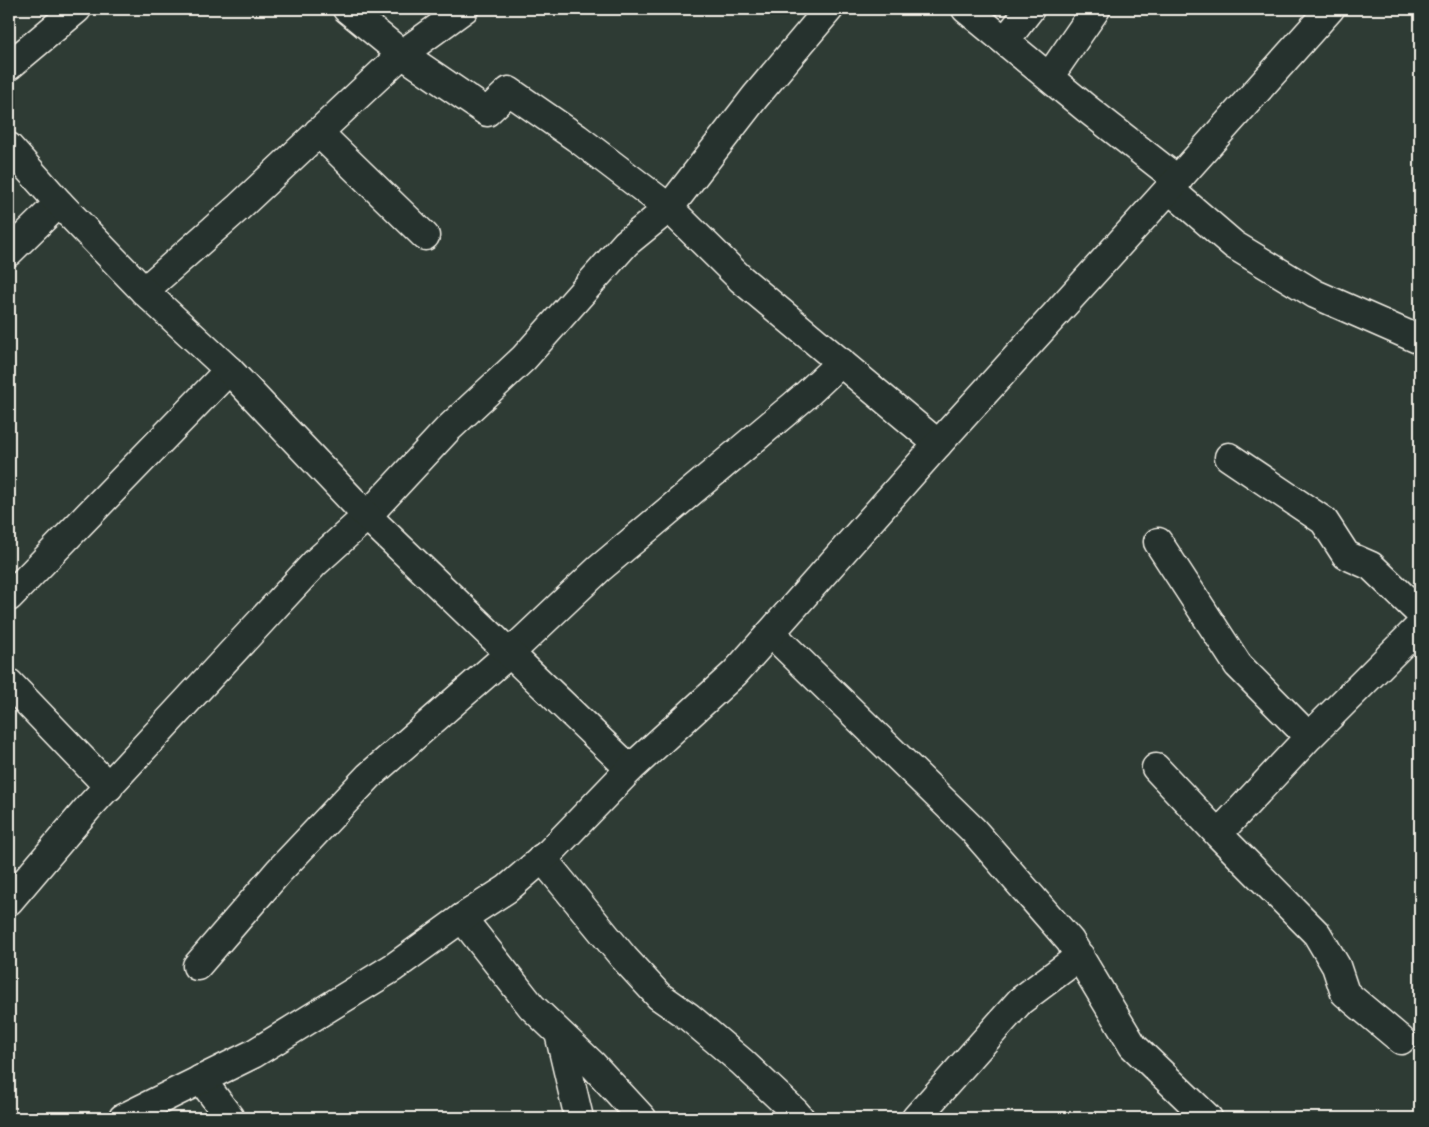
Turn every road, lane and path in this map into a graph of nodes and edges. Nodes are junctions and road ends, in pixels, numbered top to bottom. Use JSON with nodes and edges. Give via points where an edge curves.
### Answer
{"nodes":[{"id":1,"x":78,"y":9,"type":"edge"},
{"id":2,"x":347,"y":9,"type":"edge"},
{"id":3,"x":464,"y":9,"type":"edge"},
{"id":4,"x":828,"y":9,"type":"edge"},
{"id":5,"x":966,"y":9,"type":"edge"},
{"id":6,"x":1030,"y":9,"type":"edge"},
{"id":7,"x":1096,"y":9,"type":"edge"},
{"id":8,"x":1330,"y":9,"type":"edge"},
{"id":9,"x":1005,"y":41,"type":"junction"},
{"id":10,"x":402,"y":54,"type":"junction"},
{"id":11,"x":9,"y":66,"type":"edge"},
{"id":12,"x":1049,"y":77,"type":"junction"},
{"id":13,"x":318,"y":132,"type":"junction"},
{"id":14,"x":9,"y":147,"type":"edge"},
{"id":15,"x":1174,"y":184,"type":"junction"},
{"id":16,"x":59,"y":203,"type":"junction"},
{"id":17,"x":669,"y":208,"type":"junction"},
{"id":18,"x":425,"y":236,"type":"dead end"},
{"id":19,"x":9,"y":252,"type":"edge"},
{"id":20,"x":144,"y":291,"type":"junction"},
{"id":21,"x":1420,"y":340,"type":"edge"},
{"id":22,"x":841,"y":362,"type":"junction"},
{"id":23,"x":229,"y":370,"type":"junction"},
{"id":24,"x":938,"y":444,"type":"junction"},
{"id":25,"x":1229,"y":457,"type":"dead end"},
{"id":26,"x":367,"y":516,"type":"junction"},
{"id":27,"x":1158,"y":542,"type":"dead end"},
{"id":28,"x":9,"y":597,"type":"edge"},
{"id":29,"x":1420,"y":613,"type":"edge"},
{"id":30,"x":1420,"y":626,"type":"edge"},
{"id":31,"x":771,"y":633,"type":"junction"},
{"id":32,"x":510,"y":653,"type":"junction"},
{"id":33,"x":9,"y":683,"type":"edge"},
{"id":34,"x":1309,"y":738,"type":"junction"},
{"id":35,"x":630,"y":768,"type":"junction"},
{"id":36,"x":1156,"y":768,"type":"dead end"},
{"id":37,"x":109,"y":787,"type":"junction"},
{"id":38,"x":1218,"y":834,"type":"junction"},
{"id":39,"x":542,"y":858,"type":"junction"},
{"id":40,"x":10,"y":896,"type":"edge"},
{"id":41,"x":462,"y":918,"type":"junction"},
{"id":42,"x":1080,"y":956,"type":"junction"},
{"id":43,"x":197,"y":966,"type":"dead end"},
{"id":44,"x":559,"y":1032,"type":"junction"},
{"id":45,"x":1401,"y":1040,"type":"dead end"},
{"id":46,"x":201,"y":1079,"type":"junction"},
{"id":47,"x":128,"y":1117,"type":"edge"},
{"id":48,"x":230,"y":1118,"type":"edge"},
{"id":49,"x":579,"y":1118,"type":"edge"},
{"id":50,"x":642,"y":1118,"type":"edge"},
{"id":51,"x":800,"y":1118,"type":"edge"},
{"id":52,"x":916,"y":1118,"type":"edge"},
{"id":53,"x":1208,"y":1118,"type":"edge"}],
"edges":[{"from":1,"to":11,"type":"street"},
{"from":2,"to":10,"type":"street"},
{"from":3,"to":10,"type":"street"},
{"from":4,"to":17,"type":"street"},
{"from":5,"to":9,"type":"street"},
{"from":6,"to":9,"type":"street"},
{"from":7,"to":12,"type":"street"},
{"from":8,"to":15,"type":"street"},
{"from":9,"to":12,"type":"street"},
{"from":10,"to":13,"type":"street"},
{"from":10,"to":17,"type":"street","via":[[487,112],[509,91]]},
{"from":12,"to":15,"type":"street"},
{"from":13,"to":18,"type":"street"},
{"from":13,"to":20,"type":"street"},
{"from":14,"to":16,"type":"street"},
{"from":15,"to":21,"type":"street","via":[[1234,245],[1324,298]]},
{"from":15,"to":24,"type":"street"},
{"from":16,"to":19,"type":"street"},
{"from":16,"to":20,"type":"street"},
{"from":17,"to":22,"type":"street","via":[[741,279]]},
{"from":17,"to":26,"type":"street","via":[[626,244],[524,358],[447,430]]},
{"from":20,"to":23,"type":"street"},
{"from":22,"to":24,"type":"street"},
{"from":22,"to":32,"type":"street","via":[[598,569]]},
{"from":23,"to":26,"type":"street"},
{"from":23,"to":28,"type":"street"},
{"from":24,"to":31,"type":"street"},
{"from":25,"to":29,"type":"street","via":[[1324,521],[1346,555],[1371,566]]},
{"from":26,"to":32,"type":"street"},
{"from":26,"to":37,"type":"street","via":[[315,563]]},
{"from":27,"to":34,"type":"street","via":[[1238,665]]},
{"from":30,"to":34,"type":"street"},
{"from":31,"to":35,"type":"street","via":[[735,673]]},
{"from":31,"to":42,"type":"street","via":[[973,830]]},
{"from":32,"to":35,"type":"street"},
{"from":32,"to":43,"type":"street","via":[[368,776],[279,871]]},
{"from":33,"to":37,"type":"street"},
{"from":34,"to":38,"type":"street"},
{"from":35,"to":39,"type":"street"},
{"from":36,"to":38,"type":"street"},
{"from":37,"to":40,"type":"street"},
{"from":38,"to":45,"type":"street","via":[[1317,934],[1336,966],[1345,993]]},
{"from":39,"to":41,"type":"street","via":[[507,889]]},
{"from":39,"to":51,"type":"street","via":[[659,996],[742,1062]]},
{"from":41,"to":44,"type":"street","via":[[532,1007]]},
{"from":41,"to":46,"type":"street","via":[[394,967],[260,1049]]},
{"from":42,"to":52,"type":"street","via":[[1020,1001]]},
{"from":42,"to":53,"type":"street","via":[[1133,1046]]},
{"from":44,"to":49,"type":"street"},
{"from":44,"to":50,"type":"street"},
{"from":46,"to":47,"type":"street"},
{"from":46,"to":48,"type":"street"}]}
